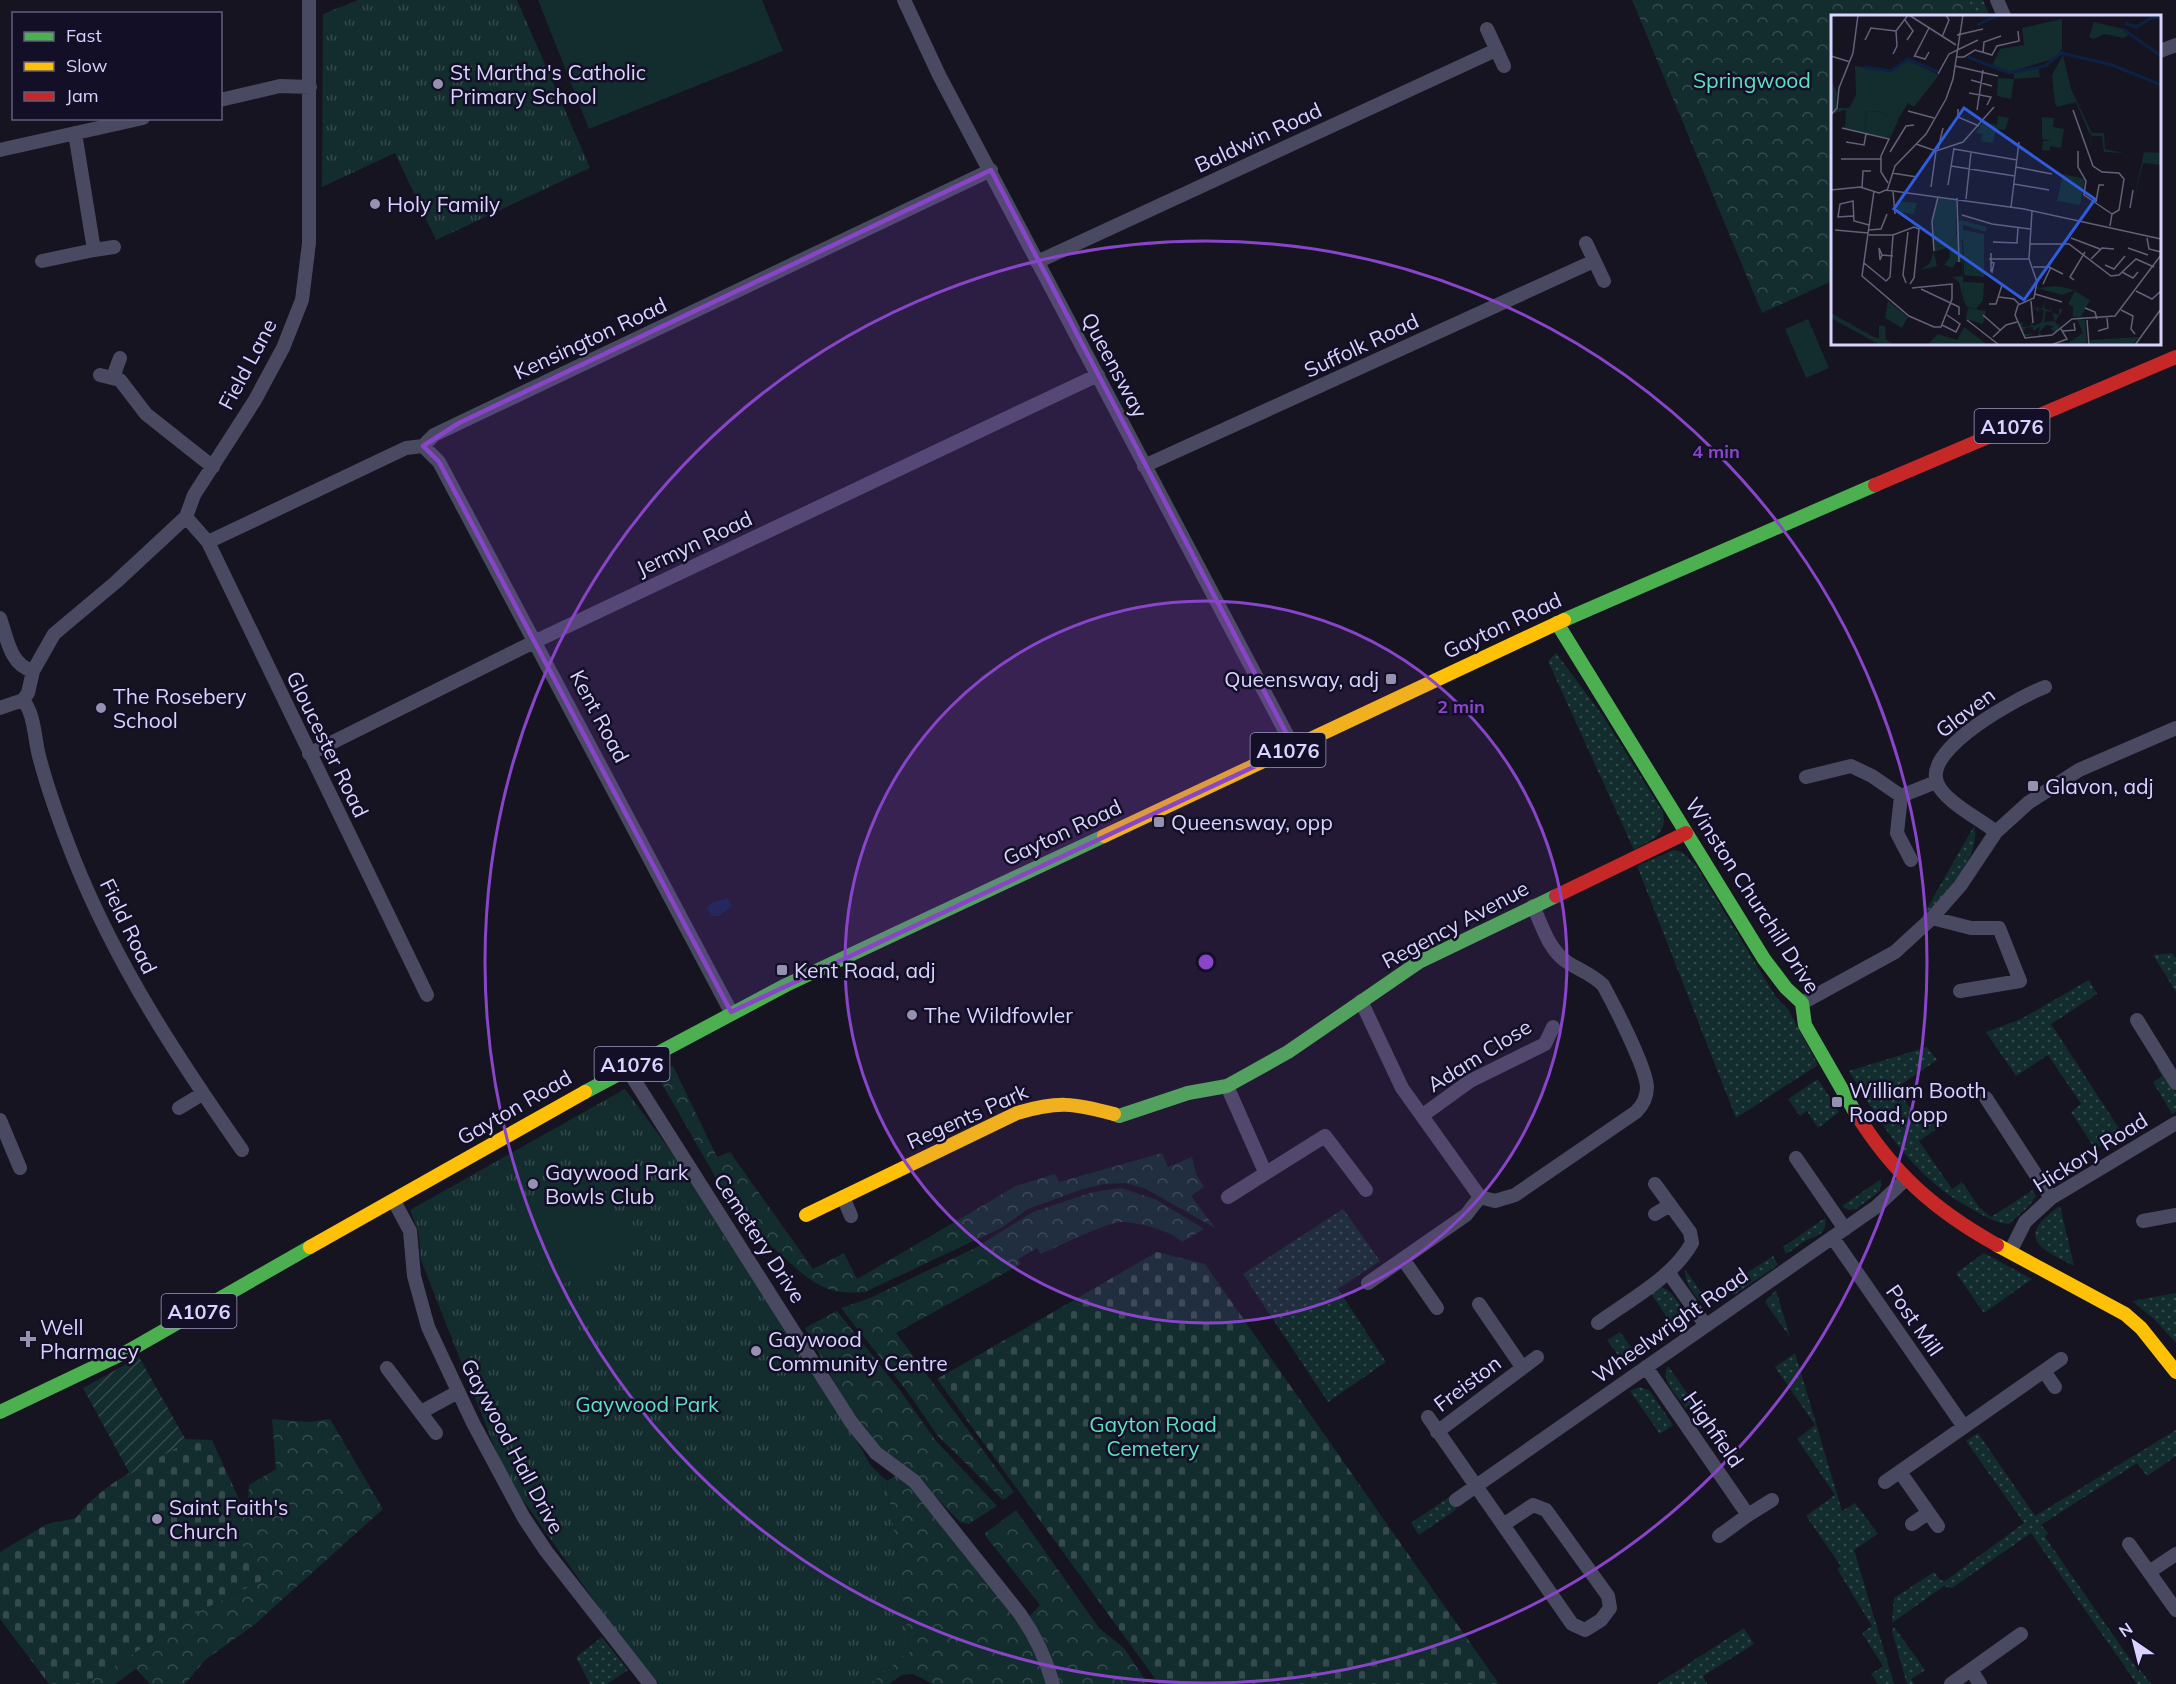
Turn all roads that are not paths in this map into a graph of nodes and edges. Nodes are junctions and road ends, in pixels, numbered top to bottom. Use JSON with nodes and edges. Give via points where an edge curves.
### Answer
{"nodes":[{"id":1,"x":309,"y":0,"type":"edge"},
{"id":2,"x":904,"y":0,"type":"edge"},
{"id":3,"x":1997,"y":0,"type":"edge"},
{"id":4,"x":2004,"y":15,"type":"edge"},
{"id":5,"x":1487,"y":29,"type":"dead end"},
{"id":6,"x":2176,"y":45,"type":"edge"},
{"id":7,"x":1496,"y":50,"type":"junction"},
{"id":8,"x":2161,"y":51,"type":"edge"},
{"id":9,"x":1504,"y":66,"type":"dead end"},
{"id":10,"x":310,"y":87,"type":"junction"},
{"id":11,"x":222,"y":100,"type":"edge"},
{"id":12,"x":134,"y":120,"type":"edge"},
{"id":13,"x":75,"y":134,"type":"junction"},
{"id":14,"x":0,"y":150,"type":"edge"},
{"id":15,"x":991,"y":170,"type":"junction"},
{"id":16,"x":1586,"y":243,"type":"dead end"},
{"id":17,"x":114,"y":247,"type":"dead end"},
{"id":18,"x":94,"y":250,"type":"junction"},
{"id":19,"x":42,"y":261,"type":"dead end"},
{"id":20,"x":1594,"y":261,"type":"junction"},
{"id":21,"x":1037,"y":262,"type":"junction"},
{"id":22,"x":1604,"y":281,"type":"dead end"},
{"id":23,"x":2176,"y":357,"type":"edge"},
{"id":24,"x":120,"y":358,"type":"dead end"},
{"id":25,"x":1098,"y":375,"type":"junction"},
{"id":26,"x":423,"y":446,"type":"junction"},
{"id":27,"x":1144,"y":466,"type":"junction"},
{"id":28,"x":213,"y":467,"type":"junction"},
{"id":29,"x":186,"y":517,"type":"junction"},
{"id":30,"x":208,"y":542,"type":"junction"},
{"id":31,"x":0,"y":618,"type":"edge"},
{"id":32,"x":1557,"y":623,"type":"junction"},
{"id":33,"x":536,"y":641,"type":"junction"},
{"id":34,"x":33,"y":671,"type":"junction"},
{"id":35,"x":2045,"y":687,"type":"dead end"},
{"id":36,"x":23,"y":700,"type":"junction"},
{"id":37,"x":0,"y":708,"type":"edge"},
{"id":38,"x":2176,"y":728,"type":"edge"},
{"id":39,"x":1294,"y":748,"type":"junction"},
{"id":40,"x":309,"y":754,"type":"junction"},
{"id":41,"x":1806,"y":777,"type":"dead end"},
{"id":42,"x":1936,"y":782,"type":"junction"},
{"id":43,"x":1901,"y":796,"type":"junction"},
{"id":44,"x":1996,"y":832,"type":"junction"},
{"id":45,"x":1686,"y":833,"type":"junction"},
{"id":46,"x":1911,"y":860,"type":"dead end"},
{"id":47,"x":1533,"y":906,"type":"junction"},
{"id":48,"x":1932,"y":918,"type":"junction"},
{"id":49,"x":1960,"y":991,"type":"dead end"},
{"id":50,"x":427,"y":994,"type":"dead end"},
{"id":51,"x":1361,"y":1001,"type":"junction"},
{"id":52,"x":1802,"y":1003,"type":"junction"},
{"id":53,"x":731,"y":1012,"type":"junction"},
{"id":54,"x":2137,"y":1020,"type":"dead end"},
{"id":55,"x":1553,"y":1027,"type":"dead end"},
{"id":56,"x":626,"y":1067,"type":"junction"},
{"id":57,"x":2176,"y":1083,"type":"edge"},
{"id":58,"x":1227,"y":1086,"type":"junction"},
{"id":59,"x":1188,"y":1093,"type":"joint"},
{"id":60,"x":202,"y":1094,"type":"junction"},
{"id":61,"x":1986,"y":1098,"type":"dead end"},
{"id":62,"x":179,"y":1108,"type":"dead end"},
{"id":63,"x":1423,"y":1115,"type":"junction"},
{"id":64,"x":0,"y":1120,"type":"edge"},
{"id":65,"x":2176,"y":1123,"type":"edge"},
{"id":66,"x":4,"y":1143,"type":"edge"},
{"id":67,"x":242,"y":1150,"type":"dead end"},
{"id":68,"x":1797,"y":1158,"type":"dead end"},
{"id":69,"x":20,"y":1168,"type":"dead end"},
{"id":70,"x":1265,"y":1172,"type":"junction"},
{"id":71,"x":1905,"y":1180,"type":"junction"},
{"id":72,"x":1655,"y":1184,"type":"dead end"},
{"id":73,"x":1366,"y":1190,"type":"dead end"},
{"id":74,"x":843,"y":1197,"type":"junction"},
{"id":75,"x":1228,"y":1197,"type":"dead end"},
{"id":76,"x":1480,"y":1197,"type":"junction"},
{"id":77,"x":2051,"y":1198,"type":"junction"},
{"id":78,"x":394,"y":1201,"type":"junction"},
{"id":79,"x":1670,"y":1205,"type":"junction"},
{"id":80,"x":806,"y":1215,"type":"dead end"},
{"id":81,"x":1655,"y":1215,"type":"dead end"},
{"id":82,"x":2176,"y":1215,"type":"edge"},
{"id":83,"x":851,"y":1216,"type":"dead end"},
{"id":84,"x":2144,"y":1221,"type":"dead end"},
{"id":85,"x":1845,"y":1229,"type":"junction"},
{"id":86,"x":1833,"y":1238,"type":"junction"},
{"id":87,"x":2011,"y":1250,"type":"junction"},
{"id":88,"x":1403,"y":1259,"type":"junction"},
{"id":89,"x":1668,"y":1272,"type":"junction"},
{"id":90,"x":1368,"y":1283,"type":"dead end"},
{"id":91,"x":1479,"y":1304,"type":"dead end"},
{"id":92,"x":1437,"y":1308,"type":"dead end"},
{"id":93,"x":1598,"y":1323,"type":"dead end"},
{"id":94,"x":1705,"y":1324,"type":"junction"},
{"id":95,"x":1537,"y":1356,"type":"dead end"},
{"id":96,"x":2061,"y":1359,"type":"dead end"},
{"id":97,"x":1646,"y":1367,"type":"junction"},
{"id":98,"x":387,"y":1368,"type":"dead end"},
{"id":99,"x":1522,"y":1368,"type":"junction"},
{"id":100,"x":2044,"y":1371,"type":"junction"},
{"id":101,"x":2176,"y":1372,"type":"edge"},
{"id":102,"x":2055,"y":1387,"type":"dead end"},
{"id":103,"x":458,"y":1392,"type":"junction"},
{"id":104,"x":0,"y":1412,"type":"edge"},
{"id":105,"x":421,"y":1412,"type":"junction"},
{"id":106,"x":1428,"y":1417,"type":"dead end"},
{"id":107,"x":1964,"y":1427,"type":"junction"},
{"id":108,"x":1437,"y":1432,"type":"junction"},
{"id":109,"x":435,"y":1433,"type":"dead end"},
{"id":110,"x":1900,"y":1472,"type":"junction"},
{"id":111,"x":1885,"y":1482,"type":"dead end"},
{"id":112,"x":1476,"y":1486,"type":"junction"},
{"id":113,"x":1456,"y":1500,"type":"dead end"},
{"id":114,"x":1772,"y":1500,"type":"dead end"},
{"id":115,"x":1928,"y":1513,"type":"junction"},
{"id":116,"x":1748,"y":1515,"type":"junction"},
{"id":117,"x":1911,"y":1524,"type":"dead end"},
{"id":118,"x":1503,"y":1525,"type":"junction"},
{"id":119,"x":1938,"y":1527,"type":"dead end"},
{"id":120,"x":1719,"y":1536,"type":"dead end"},
{"id":121,"x":2129,"y":1544,"type":"dead end"},
{"id":122,"x":2176,"y":1554,"type":"edge"},
{"id":123,"x":2149,"y":1572,"type":"junction"},
{"id":124,"x":2176,"y":1610,"type":"edge"},
{"id":125,"x":2021,"y":1634,"type":"dead end"},
{"id":126,"x":1971,"y":1670,"type":"junction"},
{"id":127,"x":650,"y":1684,"type":"edge"},
{"id":128,"x":1053,"y":1684,"type":"edge"},
{"id":129,"x":1951,"y":1684,"type":"edge"},
{"id":130,"x":1980,"y":1684,"type":"edge"}],
"edges":[{"from":1,"to":10,"type":"street","name":"Field Lane"},
{"from":2,"to":15,"type":"street","name":"Queensway","via":[[939,75]]},
{"from":3,"to":4,"type":"street"},
{"from":5,"to":7,"type":"street"},
{"from":6,"to":8,"type":"street"},
{"from":7,"to":9,"type":"street"},
{"from":7,"to":21,"type":"street","name":"Baldwin Road"},
{"from":10,"to":11,"type":"street","via":[[280,86]]},
{"from":10,"to":28,"type":"street","name":"Field Lane","via":[[309,243],[303,300],[255,400]]},
{"from":12,"to":13,"type":"street"},
{"from":13,"to":14,"type":"street"},
{"from":13,"to":18,"type":"street"},
{"from":15,"to":21,"type":"street","name":"Queensway"},
{"from":15,"to":26,"type":"street","name":"Kensington Road","via":[[434,435]]},
{"from":16,"to":20,"type":"street"},
{"from":17,"to":18,"type":"street"},
{"from":18,"to":19,"type":"street"},
{"from":20,"to":22,"type":"street"},
{"from":20,"to":27,"type":"street","name":"Suffolk Road"},
{"from":21,"to":25,"type":"street","name":"Queensway"},
{"from":23,"to":32,"type":"main road","name":"Gayton Road","number":"A1076"},
{"from":24,"to":28,"type":"street","via":[[106,376],[120,380],[146,414]]},
{"from":25,"to":27,"type":"street","name":"Queensway"},
{"from":25,"to":33,"type":"street","name":"Jermyn Road"},
{"from":26,"to":30,"type":"street","name":"Kensington Road","via":[[406,448]]},
{"from":26,"to":33,"type":"street","name":"Kent Road","via":[[439,462]]},
{"from":27,"to":39,"type":"street","name":"Queensway"},
{"from":28,"to":29,"type":"street","name":"Field Lane","via":[[194,495]]},
{"from":29,"to":30,"type":"street","name":"Gloucester Road"},
{"from":29,"to":34,"type":"street","name":"Field Lane","via":[[54,634]]},
{"from":30,"to":40,"type":"street","name":"Gloucester Road"},
{"from":31,"to":34,"type":"street","via":[[16,662]]},
{"from":32,"to":39,"type":"main road","name":"Gayton Road","number":"A1076"},
{"from":32,"to":45,"type":"main road","name":"Winston Churchill Drive"},
{"from":33,"to":40,"type":"street","name":"Jermyn Road"},
{"from":33,"to":53,"type":"street","name":"Kent Road"},
{"from":34,"to":36,"type":"street","name":"Field Lane"},
{"from":35,"to":42,"type":"street","name":"Glaven","via":[[2023,696],[1960,738],[1936,766]]},
{"from":36,"to":37,"type":"street"},
{"from":36,"to":60,"type":"street","name":"Field Road","via":[[29,708],[39,756],[84,882],[141,998]]},
{"from":38,"to":44,"type":"street","via":[[2070,776],[2028,803]]},
{"from":39,"to":53,"type":"main road","name":"Gayton Road","number":"A1076"},
{"from":40,"to":50,"type":"street","name":"Gloucester Road"},
{"from":41,"to":43,"type":"street","via":[[1851,766]]},
{"from":42,"to":43,"type":"street"},
{"from":42,"to":44,"type":"street","via":[[1944,795]]},
{"from":43,"to":46,"type":"street","via":[[1897,833]]},
{"from":44,"to":48,"type":"street","via":[[1960,886]]},
{"from":45,"to":47,"type":"main road","name":"Regency Avenue"},
{"from":45,"to":52,"type":"main road","name":"Winston Churchill Drive","via":[[1764,959]]},
{"from":47,"to":51,"type":"main road","name":"Regency Avenue","via":[[1419,962]]},
{"from":47,"to":76,"type":"street","via":[[1557,954],[1603,985],[1645,1076],[1647,1093],[1636,1112],[1515,1195],[1496,1201]]},
{"from":48,"to":49,"type":"street","via":[[1971,928],[2000,928],[2020,981]]},
{"from":48,"to":52,"type":"street","via":[[1894,952]]},
{"from":51,"to":58,"type":"main road","name":"Regency Avenue","via":[[1288,1052]]},
{"from":51,"to":63,"type":"street","via":[[1397,1078]]},
{"from":52,"to":71,"type":"main road","name":"Winston Churchill Drive","via":[[1805,1025],[1878,1146]]},
{"from":53,"to":56,"type":"main road","name":"Gayton Road","number":"A1076"},
{"from":54,"to":57,"type":"street"},
{"from":55,"to":63,"type":"street","name":"Adam Close","via":[[1545,1044],[1470,1081]]},
{"from":56,"to":78,"type":"main road","name":"Gayton Road","number":"A1076"},
{"from":56,"to":128,"type":"street","name":"Cemetery Drive","via":[[851,1422],[876,1453],[914,1481],[1020,1614],[1047,1661]]},
{"from":58,"to":59,"type":"main road","name":"Regency Avenue"},
{"from":58,"to":70,"type":"street"},
{"from":59,"to":74,"type":"main road","name":"Regents Park","via":[[1119,1116],[1077,1104],[1048,1104],[1017,1113]]},
{"from":60,"to":62,"type":"street"},
{"from":60,"to":67,"type":"street","name":"Field Road"},
{"from":61,"to":77,"type":"street"},
{"from":63,"to":76,"type":"street"},
{"from":64,"to":66,"type":"street"},
{"from":65,"to":77,"type":"street","name":"Hickory Road"},
{"from":66,"to":69,"type":"street"},
{"from":68,"to":85,"type":"street"},
{"from":70,"to":73,"type":"street","via":[[1325,1136]]},
{"from":70,"to":75,"type":"street"},
{"from":71,"to":85,"type":"street","name":"Wheelwright Road"},
{"from":71,"to":87,"type":"main road","name":"Winston Churchill Drive","via":[[1952,1218]]},
{"from":72,"to":79,"type":"street"},
{"from":74,"to":80,"type":"main road","name":"Regents Park"},
{"from":74,"to":83,"type":"street"},
{"from":76,"to":88,"type":"street","via":[[1466,1215]]},
{"from":77,"to":87,"type":"street","name":"Hickory Road","via":[[2025,1222]]},
{"from":78,"to":103,"type":"street","name":"Gaywood Hall Drive","via":[[410,1231],[420,1303]]},
{"from":78,"to":104,"type":"main road","name":"Gayton Road","number":"A1076","via":[[130,1350]]},
{"from":79,"to":81,"type":"street"},
{"from":79,"to":89,"type":"street","via":[[1690,1232],[1692,1243]]},
{"from":82,"to":84,"type":"street"},
{"from":85,"to":86,"type":"street","name":"Wheelwright Road"},
{"from":86,"to":94,"type":"street","name":"Wheelwright Road"},
{"from":86,"to":107,"type":"street","name":"Post Mill"},
{"from":87,"to":101,"type":"main road","name":"Winston Churchill Drive","via":[[2124,1314],[2141,1328]]},
{"from":88,"to":90,"type":"street"},
{"from":88,"to":92,"type":"street"},
{"from":89,"to":93,"type":"street"},
{"from":89,"to":94,"type":"street"},
{"from":91,"to":99,"type":"street","name":"Freiston"},
{"from":94,"to":97,"type":"street","name":"Wheelwright Road"},
{"from":95,"to":99,"type":"street","name":"Freiston"},
{"from":96,"to":100,"type":"street"},
{"from":97,"to":112,"type":"street","name":"Wheelwright Road"},
{"from":97,"to":116,"type":"street","name":"Highfield"},
{"from":98,"to":105,"type":"street"},
{"from":99,"to":108,"type":"street","name":"Freiston"},
{"from":100,"to":102,"type":"street"},
{"from":100,"to":107,"type":"street"},
{"from":103,"to":105,"type":"street"},
{"from":103,"to":127,"type":"street","name":"Gaywood Hall Drive","via":[[529,1526]]},
{"from":105,"to":109,"type":"street"},
{"from":106,"to":108,"type":"street","name":"Freiston"},
{"from":107,"to":110,"type":"street"},
{"from":108,"to":112,"type":"street","name":"Freiston"},
{"from":110,"to":111,"type":"street"},
{"from":110,"to":115,"type":"street"},
{"from":112,"to":113,"type":"street","name":"Wheelwright Road"},
{"from":112,"to":118,"type":"street","name":"Freiston"},
{"from":114,"to":116,"type":"street"},
{"from":115,"to":117,"type":"street"},
{"from":115,"to":119,"type":"street"},
{"from":116,"to":120,"type":"street"},
{"from":118,"to":118,"type":"street","name":"Freiston","via":[[1572,1624],[1585,1630],[1601,1620],[1610,1608],[1608,1596],[1546,1510],[1533,1505]]},
{"from":121,"to":123,"type":"street"},
{"from":122,"to":123,"type":"street"},
{"from":123,"to":124,"type":"street"},
{"from":125,"to":126,"type":"street"},
{"from":126,"to":129,"type":"street"},
{"from":126,"to":130,"type":"street"}]}
